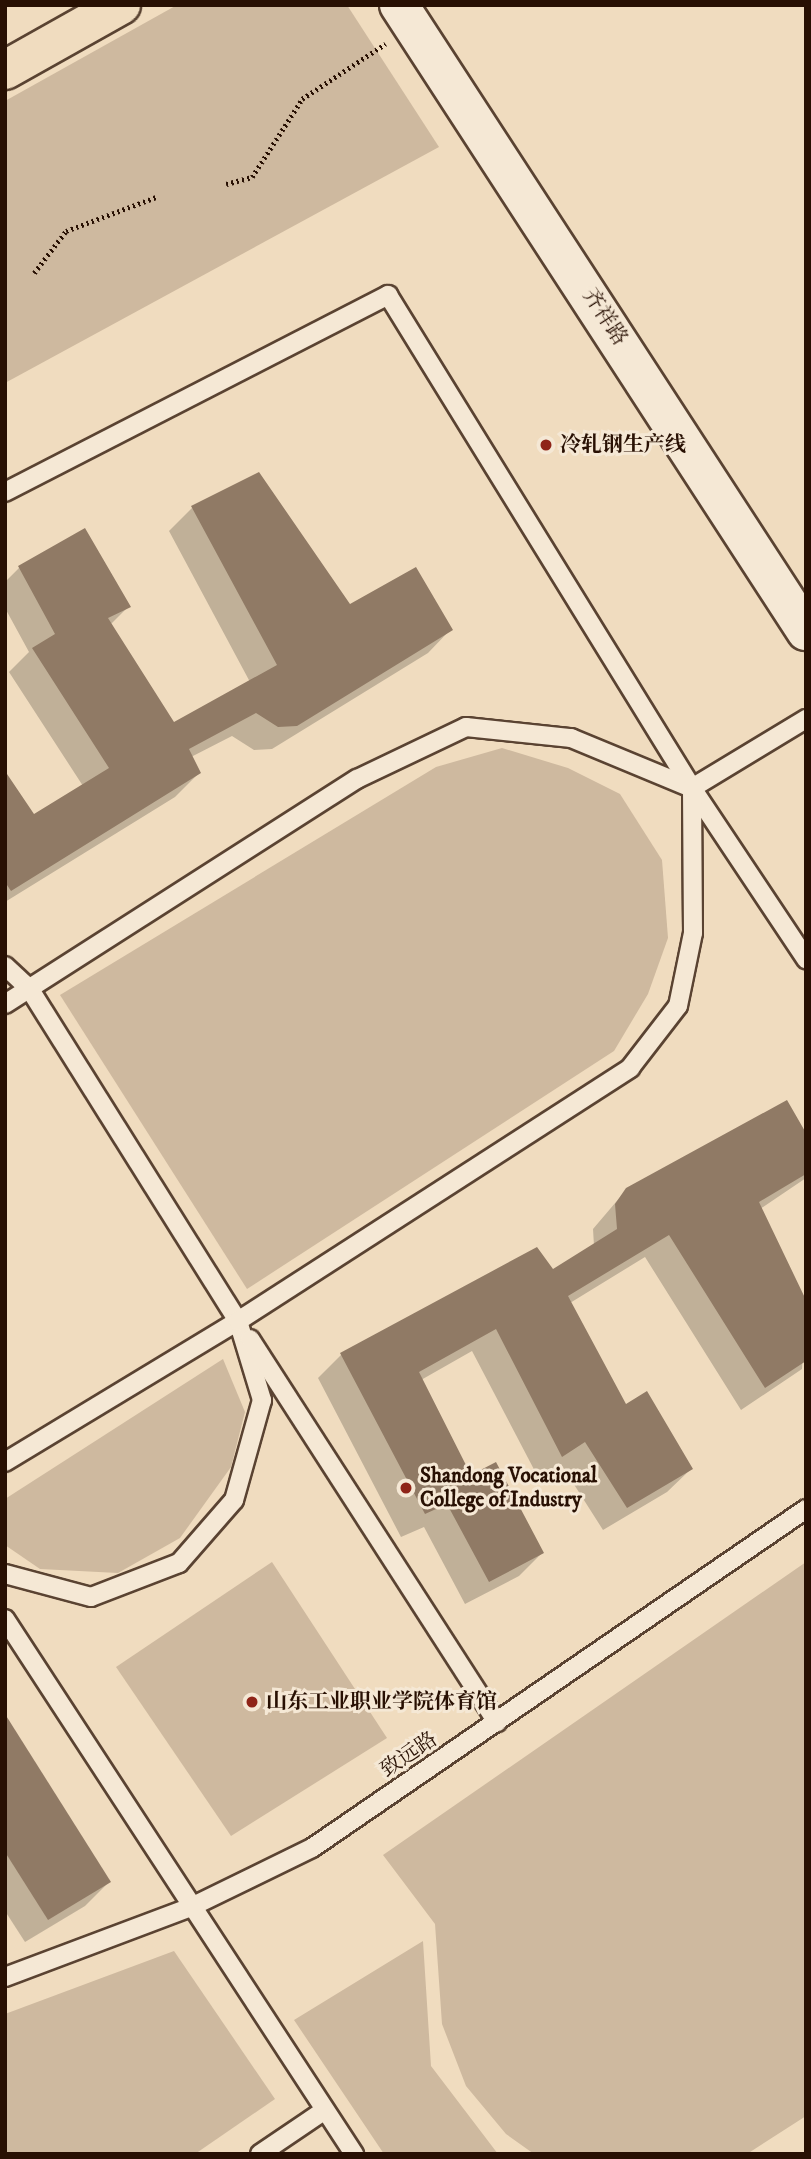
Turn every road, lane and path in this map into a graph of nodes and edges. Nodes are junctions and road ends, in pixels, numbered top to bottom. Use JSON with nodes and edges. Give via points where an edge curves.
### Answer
{"nodes":[{"id":1,"x":121,"y":5,"type":"edge"},
{"id":2,"x":406,"y":15,"type":"edge"},
{"id":3,"x":5,"y":70,"type":"edge"},
{"id":4,"x":226,"y":184,"type":"dead end"},
{"id":5,"x":156,"y":197,"type":"dead end"},
{"id":6,"x":34,"y":273,"type":"dead end"},
{"id":7,"x":5,"y":492,"type":"edge"},
{"id":8,"x":806,"y":631,"type":"edge"},
{"id":9,"x":806,"y":719,"type":"edge"},
{"id":10,"x":692,"y":788,"type":"junction"},
{"id":11,"x":806,"y":960,"type":"edge"},
{"id":12,"x":5,"y":966,"type":"edge"},
{"id":13,"x":29,"y":988,"type":"junction"},
{"id":14,"x":5,"y":1004,"type":"edge"},
{"id":15,"x":238,"y":1321,"type":"junction"},
{"id":16,"x":5,"y":1462,"type":"edge"},
{"id":17,"x":806,"y":1509,"type":"edge"},
{"id":18,"x":5,"y":1574,"type":"edge"},
{"id":19,"x":5,"y":1619,"type":"edge"},
{"id":20,"x":497,"y":1722,"type":"junction"},
{"id":21,"x":189,"y":1908,"type":"junction"},
{"id":22,"x":5,"y":1977,"type":"edge"},
{"id":23,"x":325,"y":2110,"type":"junction"},
{"id":24,"x":260,"y":2154,"type":"edge"},
{"id":25,"x":354,"y":2154,"type":"edge"}],
"edges":[{"from":1,"to":3,"type":"main road"},
{"from":2,"to":4,"type":"path","via":[[302,99],[252,177]]},
{"from":2,"to":8,"type":"street","name":"齐祥路"},
{"from":5,"to":6,"type":"path","via":[[66,231]]},
{"from":7,"to":10,"type":"lane","via":[[388,295]]},
{"from":9,"to":10,"type":"lane"},
{"from":10,"to":11,"type":"lane"},
{"from":10,"to":13,"type":"lane","via":[[571,738],[466,727],[357,779]]},
{"from":10,"to":15,"type":"lane","via":[[693,933],[678,1006],[630,1068]]},
{"from":12,"to":13,"type":"lane"},
{"from":13,"to":14,"type":"lane"},
{"from":13,"to":15,"type":"lane"},
{"from":15,"to":16,"type":"lane"},
{"from":15,"to":18,"type":"lane","via":[[262,1400],[234,1500],[179,1563],[91,1597]]},
{"from":15,"to":20,"type":"lane"},
{"from":17,"to":20,"type":"lane","name":"致远路"},
{"from":19,"to":21,"type":"lane"},
{"from":20,"to":21,"type":"lane","name":"致远路","via":[[312,1848]]},
{"from":21,"to":22,"type":"lane","name":"致远路"},
{"from":21,"to":23,"type":"lane"},
{"from":23,"to":24,"type":"lane"},
{"from":23,"to":25,"type":"lane"}]}
